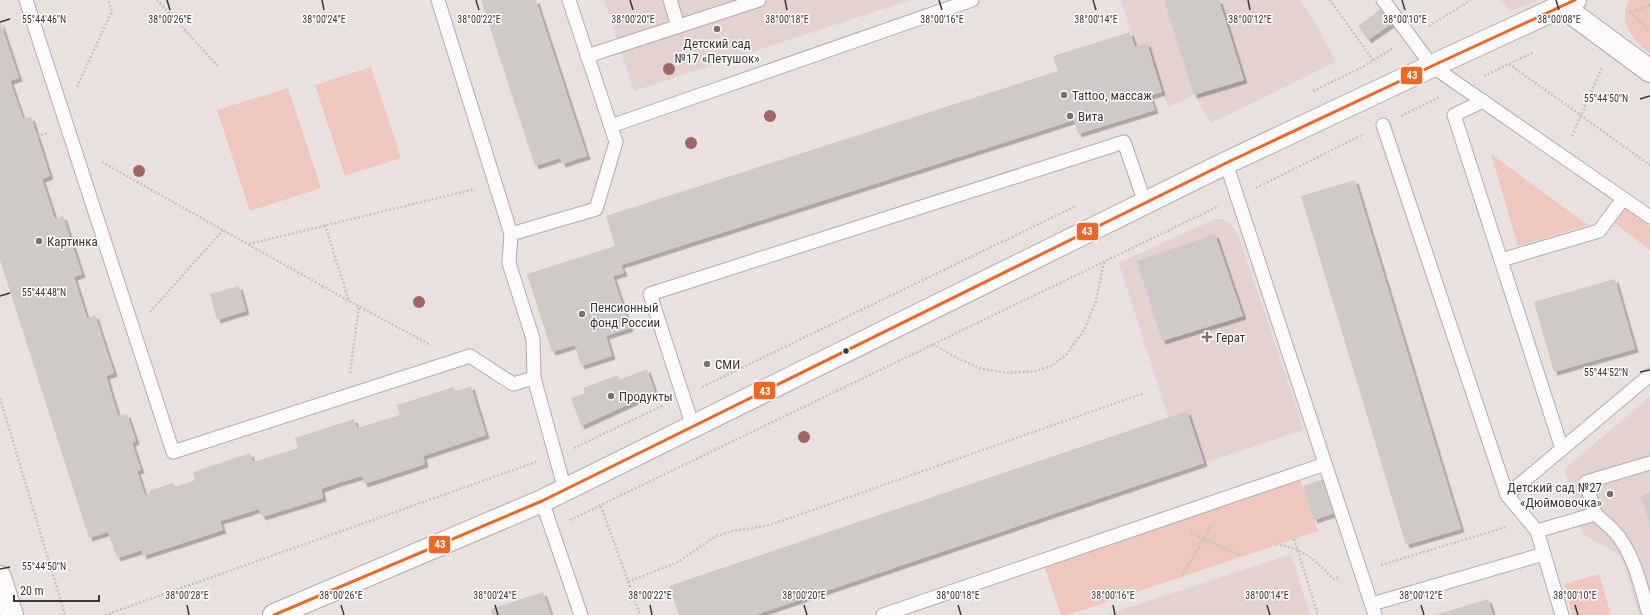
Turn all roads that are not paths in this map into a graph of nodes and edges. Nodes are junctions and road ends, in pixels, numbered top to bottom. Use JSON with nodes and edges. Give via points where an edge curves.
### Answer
{"nodes":[{"id":1,"x":26,"y":0,"type":"edge"},
{"id":2,"x":438,"y":0,"type":"edge"},
{"id":3,"x":569,"y":0,"type":"edge"},
{"id":4,"x":670,"y":0,"type":"edge"},
{"id":5,"x":759,"y":0,"type":"edge"},
{"id":6,"x":972,"y":0,"type":"edge"},
{"id":7,"x":1383,"y":0,"type":"edge"},
{"id":8,"x":1564,"y":2,"type":"edge"},
{"id":9,"x":678,"y":26,"type":"junction"},
{"id":10,"x":587,"y":56,"type":"junction"},
{"id":11,"x":1432,"y":66,"type":"junction"},
{"id":12,"x":1650,"y":71,"type":"edge"},
{"id":13,"x":1483,"y":101,"type":"junction"},
{"id":14,"x":1383,"y":125,"type":"road end"},
{"id":15,"x":611,"y":126,"type":"junction"},
{"id":16,"x":1226,"y":163,"type":"junction"},
{"id":17,"x":1623,"y":199,"type":"junction"},
{"id":18,"x":1145,"y":203,"type":"junction"},
{"id":19,"x":1650,"y":217,"type":"edge"},
{"id":20,"x":511,"y":234,"type":"junction"},
{"id":21,"x":1501,"y":260,"type":"junction"},
{"id":22,"x":1650,"y":374,"type":"edge"},
{"id":23,"x":534,"y":378,"type":"junction"},
{"id":24,"x":693,"y":427,"type":"junction"},
{"id":25,"x":1562,"y":449,"type":"junction"},
{"id":26,"x":1650,"y":462,"type":"edge"},
{"id":27,"x":1325,"y":464,"type":"junction"},
{"id":28,"x":565,"y":490,"type":"junction"},
{"id":29,"x":1507,"y":495,"type":"junction"},
{"id":30,"x":542,"y":501,"type":"junction"},
{"id":31,"x":1595,"y":514,"type":"junction"},
{"id":32,"x":1537,"y":531,"type":"junction"},
{"id":33,"x":1544,"y":554,"type":"junction"},
{"id":34,"x":0,"y":577,"type":"edge"},
{"id":35,"x":1374,"y":610,"type":"edge"},
{"id":36,"x":12,"y":615,"type":"edge"},
{"id":37,"x":274,"y":615,"type":"edge"},
{"id":38,"x":581,"y":615,"type":"edge"},
{"id":39,"x":883,"y":615,"type":"edge"},
{"id":40,"x":1562,"y":615,"type":"edge"},
{"id":41,"x":1649,"y":615,"type":"edge"}],
"edges":[{"from":1,"to":23,"type":"lane","via":[[173,452],[470,356],[513,384]]},
{"from":2,"to":20,"type":"lane"},
{"from":3,"to":10,"type":"lane"},
{"from":4,"to":9,"type":"lane"},
{"from":5,"to":9,"type":"lane"},
{"from":6,"to":15,"type":"lane"},
{"from":7,"to":11,"type":"lane"},
{"from":8,"to":11,"type":"street"},
{"from":8,"to":12,"type":"street"},
{"from":9,"to":10,"type":"lane"},
{"from":10,"to":15,"type":"lane"},
{"from":11,"to":13,"type":"lane"},
{"from":11,"to":16,"type":"street"},
{"from":13,"to":17,"type":"lane"},
{"from":13,"to":21,"type":"lane","via":[[1454,115]]},
{"from":14,"to":29,"type":"lane"},
{"from":15,"to":20,"type":"lane","via":[[616,142],[596,209]]},
{"from":16,"to":18,"type":"street"},
{"from":16,"to":27,"type":"lane"},
{"from":17,"to":19,"type":"lane"},
{"from":17,"to":21,"type":"lane","via":[[1599,231]]},
{"from":18,"to":24,"type":"street"},
{"from":18,"to":24,"type":"lane","via":[[1124,142],[650,294]]},
{"from":20,"to":23,"type":"lane","via":[[509,263],[533,339]]},
{"from":21,"to":25,"type":"lane"},
{"from":22,"to":25,"type":"lane"},
{"from":23,"to":28,"type":"lane"},
{"from":24,"to":28,"type":"street"},
{"from":25,"to":29,"type":"lane"},
{"from":26,"to":31,"type":"lane","via":[[1586,482]]},
{"from":27,"to":35,"type":"lane"},
{"from":27,"to":39,"type":"lane"},
{"from":28,"to":30,"type":"street"},
{"from":29,"to":32,"type":"lane"},
{"from":30,"to":37,"type":"street"},
{"from":30,"to":38,"type":"lane"},
{"from":31,"to":32,"type":"lane"},
{"from":31,"to":41,"type":"lane","via":[[1614,531],[1627,549]]},
{"from":32,"to":33,"type":"lane"},
{"from":33,"to":35,"type":"lane"},
{"from":33,"to":40,"type":"lane"},
{"from":34,"to":36,"type":"street"}]}
